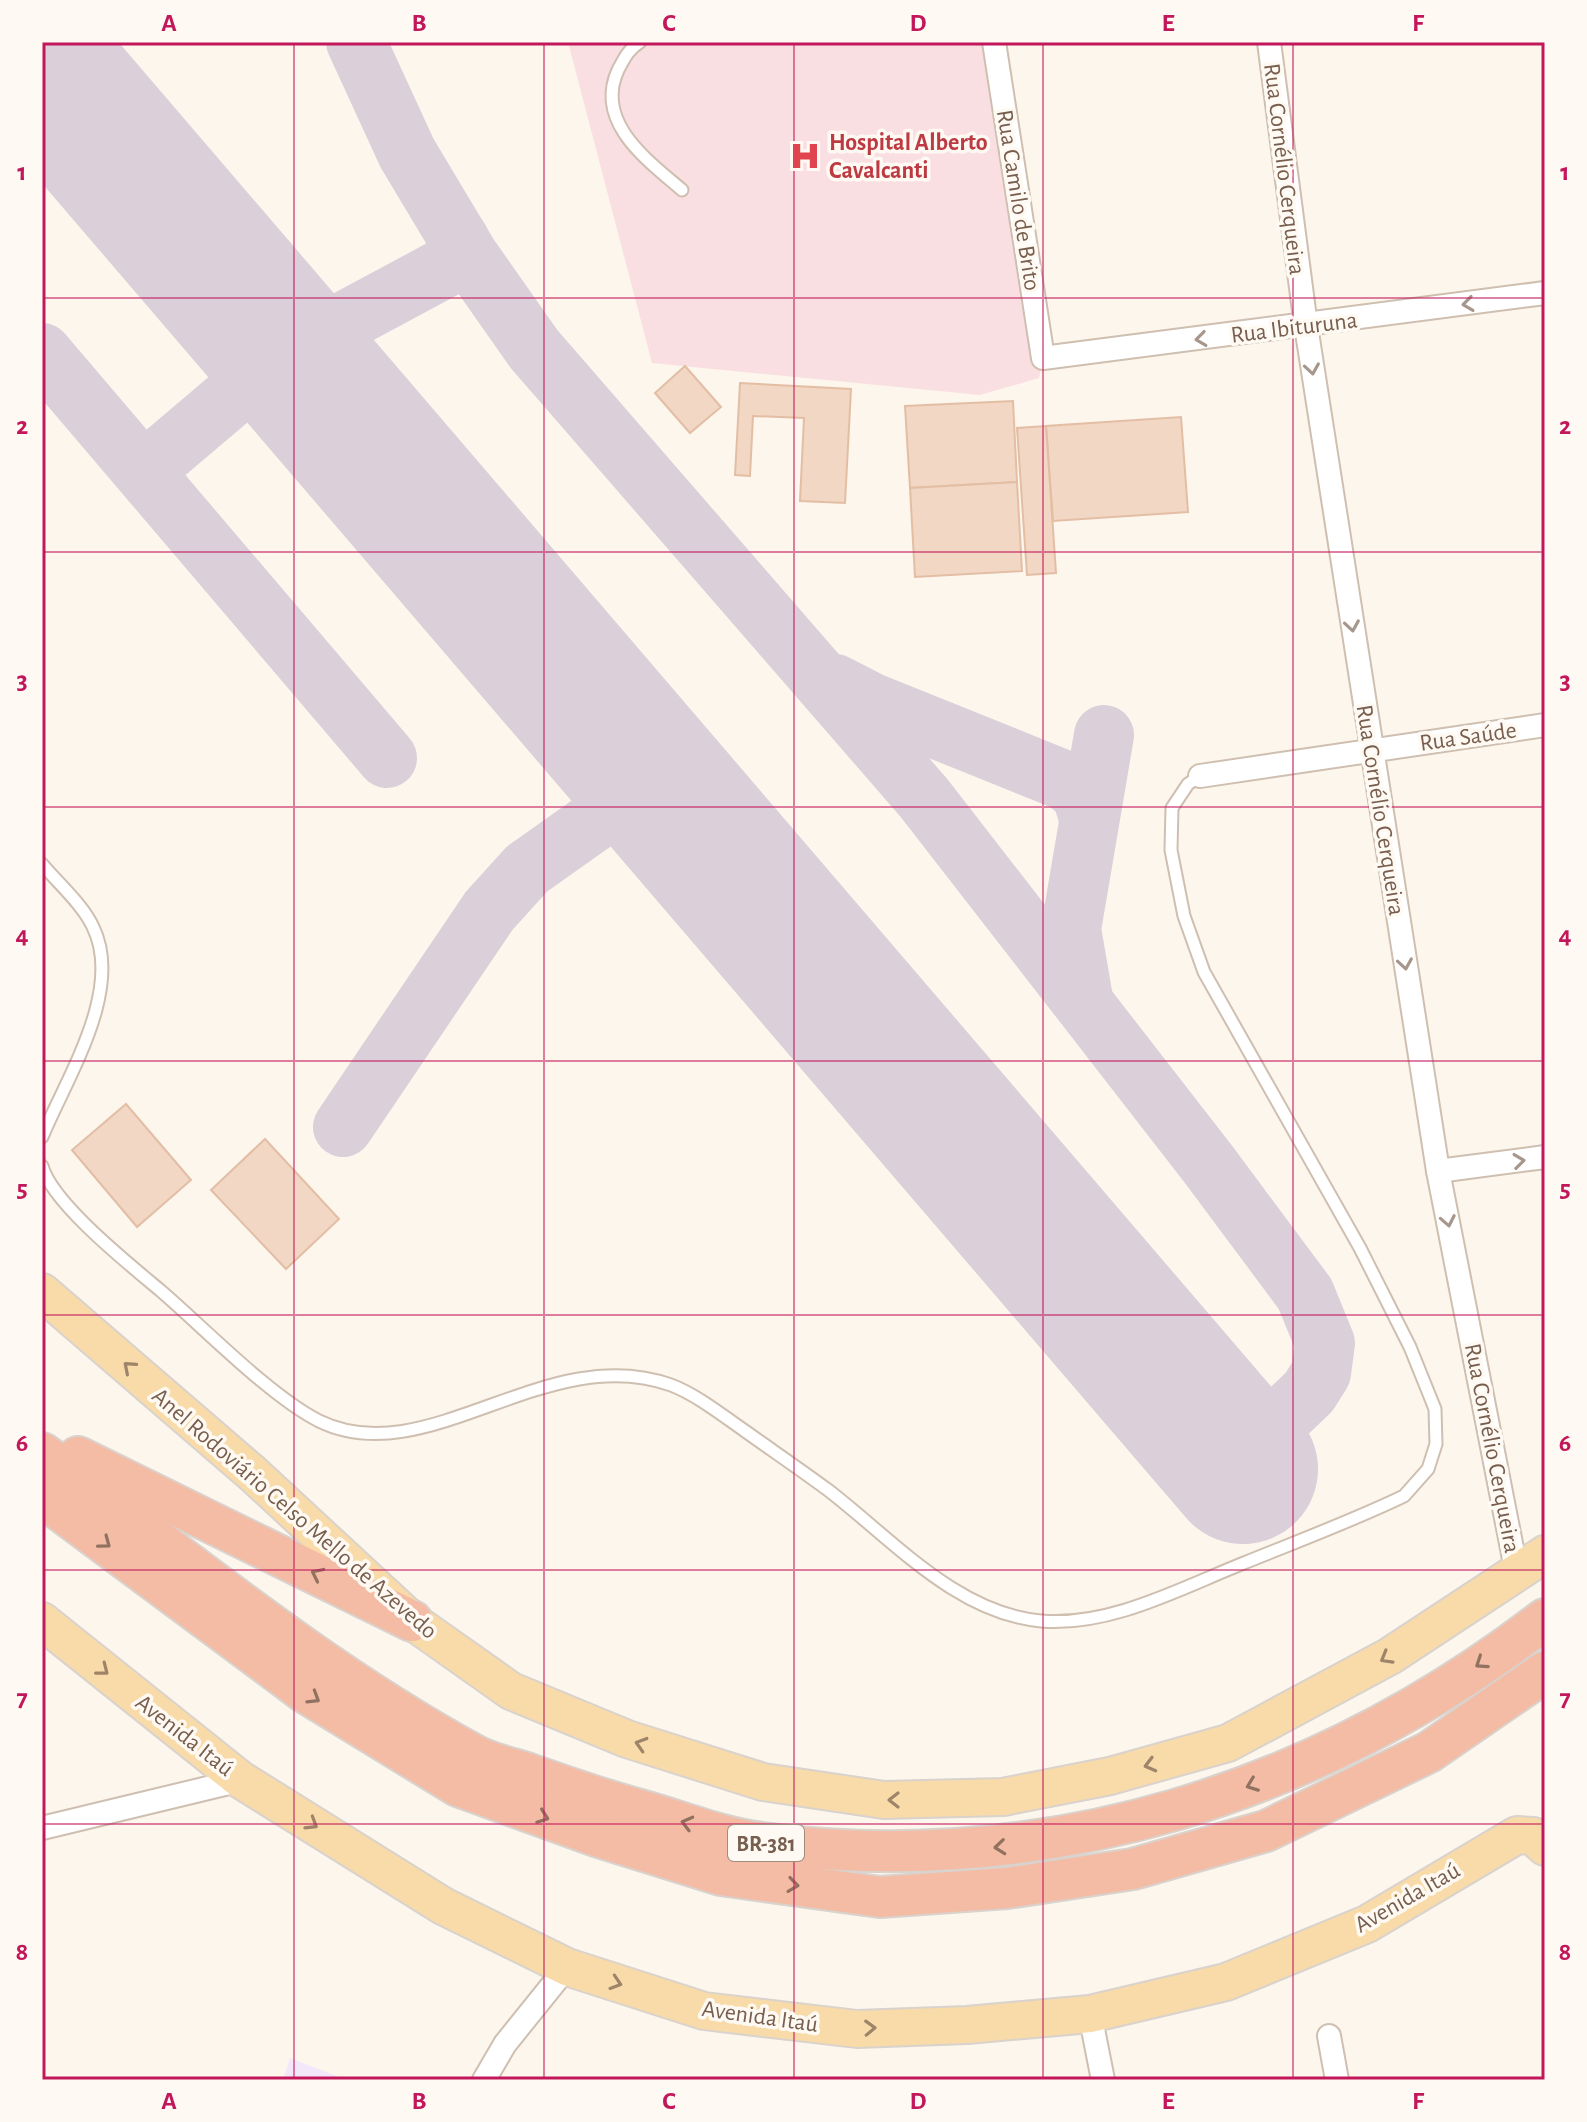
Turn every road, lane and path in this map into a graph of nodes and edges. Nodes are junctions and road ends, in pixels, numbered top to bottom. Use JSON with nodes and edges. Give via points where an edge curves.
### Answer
{"nodes":[{"id":1,"x":640,"y":42,"type":"edge"},
{"id":2,"x":994,"y":42,"type":"edge"},
{"id":3,"x":1269,"y":42,"type":"edge"},
{"id":4,"x":682,"y":190,"type":"dead end"},
{"id":5,"x":1545,"y":293,"type":"edge"},
{"id":6,"x":1306,"y":326,"type":"junction"},
{"id":7,"x":1043,"y":358,"type":"joint"},
{"id":8,"x":1545,"y":725,"type":"edge"},
{"id":9,"x":1371,"y":749,"type":"junction"},
{"id":10,"x":1200,"y":776,"type":"joint"},
{"id":11,"x":42,"y":864,"type":"edge"},
{"id":12,"x":42,"y":1137,"type":"edge"},
{"id":13,"x":1545,"y":1157,"type":"edge"},
{"id":14,"x":42,"y":1166,"type":"edge"},
{"id":15,"x":1438,"y":1171,"type":"junction"},
{"id":16,"x":42,"y":1292,"type":"edge"},
{"id":17,"x":42,"y":1439,"type":"edge"},
{"id":18,"x":42,"y":1453,"type":"edge"},
{"id":19,"x":42,"y":1497,"type":"edge"},
{"id":20,"x":1531,"y":1564,"type":"edge"},
{"id":21,"x":1545,"y":1619,"type":"edge"},
{"id":22,"x":42,"y":1621,"type":"edge"},
{"id":23,"x":412,"y":1621,"type":"junction"},
{"id":24,"x":1545,"y":1672,"type":"edge"},
{"id":25,"x":241,"y":1780,"type":"junction"},
{"id":26,"x":42,"y":1828,"type":"edge"},
{"id":27,"x":1545,"y":1847,"type":"edge"},
{"id":28,"x":567,"y":1967,"type":"junction"},
{"id":29,"x":1090,"y":2014,"type":"junction"},
{"id":30,"x":1329,"y":2036,"type":"dead end"},
{"id":31,"x":484,"y":2080,"type":"edge"},
{"id":32,"x":1103,"y":2080,"type":"edge"},
{"id":33,"x":1337,"y":2080,"type":"edge"}],
"edges":[{"from":1,"to":4,"type":"lane","via":[[628,50],[611,87],[615,117],[639,153]]},
{"from":2,"to":7,"type":"street","name":"Rua Camilo de Brito"},
{"from":3,"to":6,"type":"street","name":"Rua Cornélio Cerqueira"},
{"from":5,"to":6,"type":"street","name":"Rua Ibituruna","one_way":true},
{"from":6,"to":7,"type":"street","name":"Rua Ibituruna","one_way":true},
{"from":6,"to":9,"type":"street","name":"Rua Cornélio Cerqueira","one_way":true},
{"from":8,"to":9,"type":"street","name":"Rua Saúde"},
{"from":9,"to":10,"type":"street","name":"Rua Saúde"},
{"from":9,"to":15,"type":"street","name":"Rua Cornélio Cerqueira","one_way":true},
{"from":10,"to":14,"type":"lane","via":[[1172,808],[1171,850],[1184,916],[1204,972],[1410,1347],[1435,1409],[1436,1444],[1428,1469],[1404,1496],[1137,1605],[1087,1619],[1039,1621],[959,1594],[828,1490],[717,1411],[670,1385],[611,1376],[558,1381],[404,1433],[376,1437],[319,1421],[123,1259],[63,1200]]},
{"from":11,"to":12,"type":"lane","via":[[93,925],[105,968],[101,1000]]},
{"from":15,"to":13,"type":"street","one_way":true},
{"from":15,"to":20,"type":"street","name":"Rua Cornélio Cerqueira","one_way":true},
{"from":23,"to":16,"type":"main road","name":"Anel Rodoviário Celso Mello de Azevedo","one_way":true,"via":[[252,1473]]},
{"from":23,"to":17,"type":"highway","one_way":true},
{"from":21,"to":18,"type":"highway","number":"BR-381","one_way":true,"via":[[1401,1714],[1254,1785],[1123,1827],[998,1848],[886,1851],[758,1843],[478,1757],[333,1668]]},
{"from":19,"to":24,"type":"highway","number":"BR-381","one_way":true,"via":[[306,1693],[458,1786],[721,1875],[880,1897],[1007,1888],[1133,1869],[1266,1831],[1429,1752]]},
{"from":20,"to":23,"type":"main road","name":"Anel Rodoviário Celso Mello de Azevedo","one_way":true,"via":[[1390,1656],[1228,1743],[1110,1776],[1003,1797],[884,1800],[763,1782],[627,1739],[511,1691]]},
{"from":22,"to":25,"type":"main road","name":"Avenida Itaú","one_way":true},
{"from":25,"to":26,"type":"street"},
{"from":25,"to":28,"type":"main road","name":"Avenida Itaú","one_way":true,"via":[[443,1906]]},
{"from":27,"to":29,"type":"main road","name":"Avenida Itaú","via":[[1533,1836],[1517,1835],[1367,1924],[1226,1982]]},
{"from":28,"to":29,"type":"main road","name":"Avenida Itaú","one_way":true,"via":[[704,2011],[857,2029]]},
{"from":28,"to":31,"type":"street","via":[[505,2044]]},
{"from":29,"to":32,"type":"street"},
{"from":30,"to":33,"type":"street"}]}
